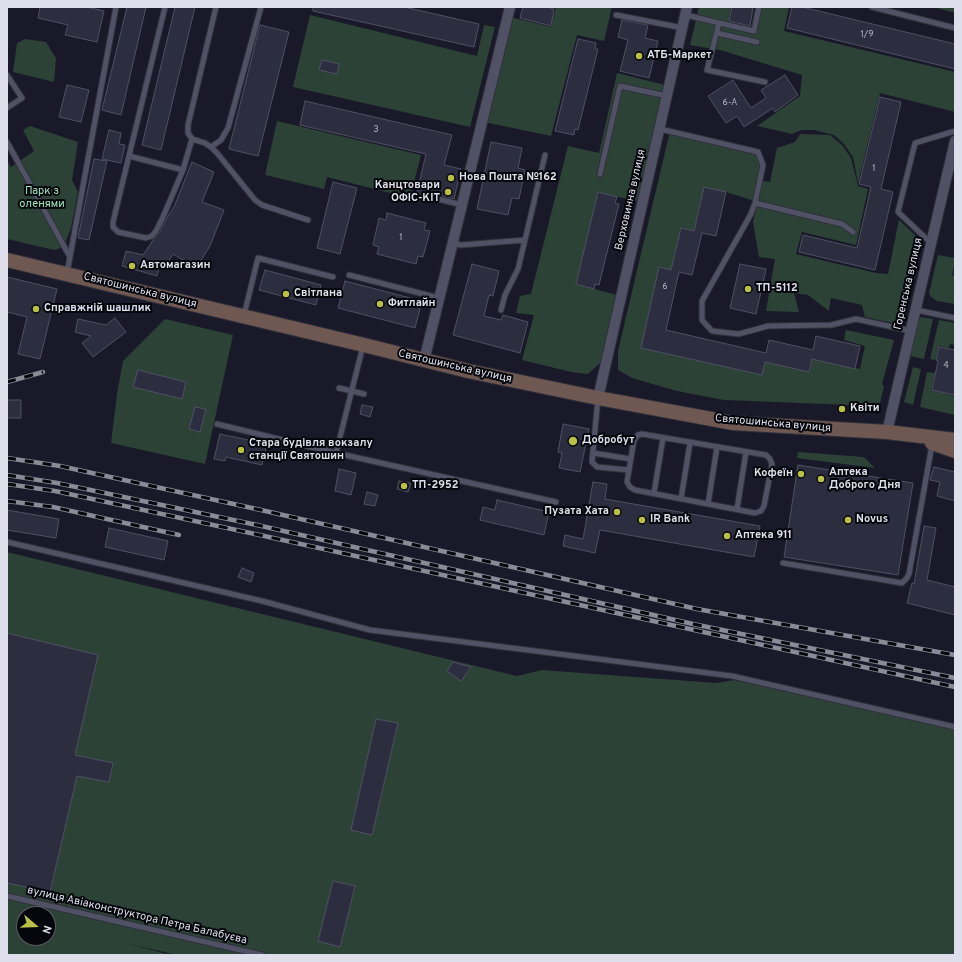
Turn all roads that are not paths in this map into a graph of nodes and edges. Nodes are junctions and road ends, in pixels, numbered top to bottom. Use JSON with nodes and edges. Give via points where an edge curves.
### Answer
{"nodes":[{"id":1,"x":116,"y":7,"type":"edge"},
{"id":2,"x":165,"y":7,"type":"edge"},
{"id":3,"x":216,"y":7,"type":"edge"},
{"id":4,"x":261,"y":7,"type":"edge"},
{"id":5,"x":510,"y":7,"type":"edge"},
{"id":6,"x":759,"y":7,"type":"edge"},
{"id":7,"x":872,"y":7,"type":"edge"},
{"id":8,"x":686,"y":11,"type":"edge"},
{"id":9,"x":616,"y":15,"type":"dead end"},
{"id":10,"x":720,"y":23,"type":"junction"},
{"id":11,"x":683,"y":28,"type":"junction"},
{"id":12,"x":955,"y":28,"type":"edge"},
{"id":13,"x":717,"y":33,"type":"junction"},
{"id":14,"x":757,"y":42,"type":"dead end"},
{"id":15,"x":7,"y":75,"type":"edge"},
{"id":16,"x":765,"y":82,"type":"dead end"},
{"id":17,"x":667,"y":96,"type":"junction"},
{"id":18,"x":7,"y":108,"type":"edge"},
{"id":19,"x":660,"y":129,"type":"junction"},
{"id":20,"x":955,"y":131,"type":"edge"},
{"id":21,"x":192,"y":139,"type":"junction"},
{"id":22,"x":955,"y":141,"type":"edge"},
{"id":23,"x":7,"y":142,"type":"edge"},
{"id":24,"x":211,"y":147,"type":"junction"},
{"id":25,"x":545,"y":155,"type":"dead end"},
{"id":26,"x":129,"y":156,"type":"junction"},
{"id":27,"x":183,"y":170,"type":"junction"},
{"id":28,"x":600,"y":174,"type":"dead end"},
{"id":29,"x":430,"y":197,"type":"dead end"},
{"id":30,"x":755,"y":203,"type":"junction"},
{"id":31,"x":462,"y":205,"type":"junction"},
{"id":32,"x":308,"y":220,"type":"dead end"},
{"id":33,"x":853,"y":232,"type":"dead end"},
{"id":34,"x":526,"y":240,"type":"junction"},
{"id":35,"x":453,"y":243,"type":"junction"},
{"id":36,"x":931,"y":243,"type":"junction"},
{"id":37,"x":70,"y":257,"type":"junction"},
{"id":38,"x":7,"y":260,"type":"edge"},
{"id":39,"x":67,"y":274,"type":"junction"},
{"id":40,"x":349,"y":275,"type":"dead end"},
{"id":41,"x":333,"y":277,"type":"dead end"},
{"id":42,"x":439,"y":298,"type":"junction"},
{"id":43,"x":501,"y":310,"type":"dead end"},
{"id":44,"x":916,"y":310,"type":"junction"},
{"id":45,"x":243,"y":316,"type":"junction"},
{"id":46,"x":955,"y":318,"type":"edge"},
{"id":47,"x":911,"y":331,"type":"junction"},
{"id":48,"x":364,"y":345,"type":"junction"},
{"id":49,"x":424,"y":361,"type":"junction"},
{"id":50,"x":339,"y":388,"type":"dead end"},
{"id":51,"x":352,"y":391,"type":"junction"},
{"id":52,"x":364,"y":394,"type":"dead end"},
{"id":53,"x":598,"y":398,"type":"junction"},
{"id":54,"x":217,"y":424,"type":"dead end"},
{"id":55,"x":887,"y":432,"type":"junction"},
{"id":56,"x":909,"y":435,"type":"junction"},
{"id":57,"x":663,"y":438,"type":"junction"},
{"id":58,"x":955,"y":440,"type":"edge"},
{"id":59,"x":690,"y":442,"type":"junction"},
{"id":60,"x":932,"y":443,"type":"junction"},
{"id":61,"x":717,"y":447,"type":"junction"},
{"id":62,"x":955,"y":451,"type":"edge"},
{"id":63,"x":746,"y":452,"type":"junction"},
{"id":64,"x":336,"y":453,"type":"junction"},
{"id":65,"x":593,"y":453,"type":"junction"},
{"id":66,"x":631,"y":459,"type":"junction"},
{"id":67,"x":629,"y":470,"type":"junction"},
{"id":68,"x":654,"y":493,"type":"junction"},
{"id":69,"x":680,"y":498,"type":"junction"},
{"id":70,"x":556,"y":502,"type":"dead end"},
{"id":71,"x":708,"y":504,"type":"junction"},
{"id":72,"x":737,"y":509,"type":"junction"},
{"id":73,"x":7,"y":542,"type":"edge"},
{"id":74,"x":783,"y":563,"type":"dead end"},
{"id":75,"x":955,"y":726,"type":"edge"},
{"id":76,"x":7,"y":896,"type":"edge"},
{"id":77,"x":262,"y":955,"type":"edge"}],
"edges":[{"from":1,"to":37,"type":"lane"},
{"from":2,"to":26,"type":"lane"},
{"from":3,"to":21,"type":"lane","via":[[188,125],[188,133]]},
{"from":4,"to":24,"type":"lane","via":[[228,128],[221,140]]},
{"from":5,"to":31,"type":"street"},
{"from":6,"to":10,"type":"lane","via":[[754,31]]},
{"from":7,"to":12,"type":"lane"},
{"from":8,"to":10,"type":"lane"},
{"from":8,"to":11,"type":"street","name":"Верховинна вулиця"},
{"from":9,"to":11,"type":"lane"},
{"from":10,"to":13,"type":"lane"},
{"from":11,"to":17,"type":"street","name":"Верховинна вулиця"},
{"from":13,"to":14,"type":"lane"},
{"from":13,"to":16,"type":"lane","via":[[707,70]]},
{"from":15,"to":18,"type":"lane","via":[[22,98]]},
{"from":17,"to":19,"type":"street","name":"Верховинна вулиця"},
{"from":17,"to":28,"type":"lane","via":[[620,86]]},
{"from":19,"to":30,"type":"lane","via":[[758,152],[763,165]]},
{"from":19,"to":53,"type":"street","name":"Верховинна вулиця"},
{"from":20,"to":36,"type":"lane","via":[[915,143],[898,212]]},
{"from":21,"to":24,"type":"lane"},
{"from":21,"to":27,"type":"lane"},
{"from":22,"to":36,"type":"street","name":"Горенська вулиця"},
{"from":23,"to":37,"type":"lane"},
{"from":24,"to":32,"type":"lane","via":[[255,200],[270,209]]},
{"from":25,"to":34,"type":"lane"},
{"from":26,"to":27,"type":"lane"},
{"from":26,"to":27,"type":"lane","via":[[113,222],[113,227],[118,232],[146,238],[152,236]]},
{"from":29,"to":31,"type":"lane"},
{"from":30,"to":33,"type":"lane","via":[[842,224]]},
{"from":30,"to":47,"type":"lane","via":[[702,301],[702,320],[712,330],[739,334],[768,326],[831,325],[856,319]]},
{"from":31,"to":35,"type":"street"},
{"from":34,"to":35,"type":"lane","via":[[461,245]]},
{"from":34,"to":43,"type":"lane","via":[[518,269],[505,295]]},
{"from":35,"to":42,"type":"street"},
{"from":36,"to":44,"type":"street","name":"Горенська вулиця"},
{"from":37,"to":39,"type":"lane"},
{"from":38,"to":39,"type":"main road","name":"Святошинська вулиця"},
{"from":39,"to":45,"type":"main road","name":"Святошинська вулиця"},
{"from":40,"to":42,"type":"lane"},
{"from":41,"to":45,"type":"lane","via":[[258,258]]},
{"from":42,"to":49,"type":"street"},
{"from":44,"to":46,"type":"lane"},
{"from":44,"to":47,"type":"street","name":"Горенська вулиця"},
{"from":45,"to":48,"type":"main road","name":"Святошинська вулиця"},
{"from":47,"to":55,"type":"street","name":"Горенська вулиця"},
{"from":48,"to":49,"type":"main road","name":"Святошинська вулиця"},
{"from":48,"to":51,"type":"lane"},
{"from":49,"to":53,"type":"main road","name":"Святошинська вулиця"},
{"from":50,"to":51,"type":"lane"},
{"from":51,"to":52,"type":"lane"},
{"from":51,"to":64,"type":"lane"},
{"from":53,"to":55,"type":"main road","name":"Святошинська вулиця","via":[[733,423]]},
{"from":53,"to":65,"type":"lane"},
{"from":54,"to":64,"type":"lane"},
{"from":55,"to":56,"type":"main road","name":"Святошинська вулиця"},
{"from":56,"to":58,"type":"main road","name":"Святошинська вулиця"},
{"from":56,"to":60,"type":"main road","name":"Святошинська вулиця"},
{"from":57,"to":59,"type":"lane"},
{"from":57,"to":66,"type":"lane","via":[[638,435],[634,440]]},
{"from":57,"to":68,"type":"lane"},
{"from":59,"to":61,"type":"lane"},
{"from":59,"to":69,"type":"lane"},
{"from":60,"to":62,"type":"main road","name":"Святошинська вулиця"},
{"from":60,"to":74,"type":"lane","via":[[909,574],[902,583]]},
{"from":61,"to":63,"type":"lane"},
{"from":61,"to":71,"type":"lane"},
{"from":63,"to":72,"type":"lane"},
{"from":63,"to":72,"type":"lane","via":[[766,455],[772,464],[761,511],[755,513]]},
{"from":64,"to":70,"type":"lane"},
{"from":65,"to":66,"type":"lane"},
{"from":65,"to":67,"type":"lane","via":[[592,462],[597,467]]},
{"from":66,"to":67,"type":"lane"},
{"from":67,"to":68,"type":"lane","via":[[627,482],[630,487]]},
{"from":68,"to":69,"type":"lane"},
{"from":69,"to":71,"type":"lane"},
{"from":71,"to":72,"type":"lane"},
{"from":73,"to":75,"type":"lane","via":[[262,601],[370,630],[732,676]]},
{"from":76,"to":77,"type":"lane","name":"вулиця Авіаконструктора Петра Балабуєва"}]}
